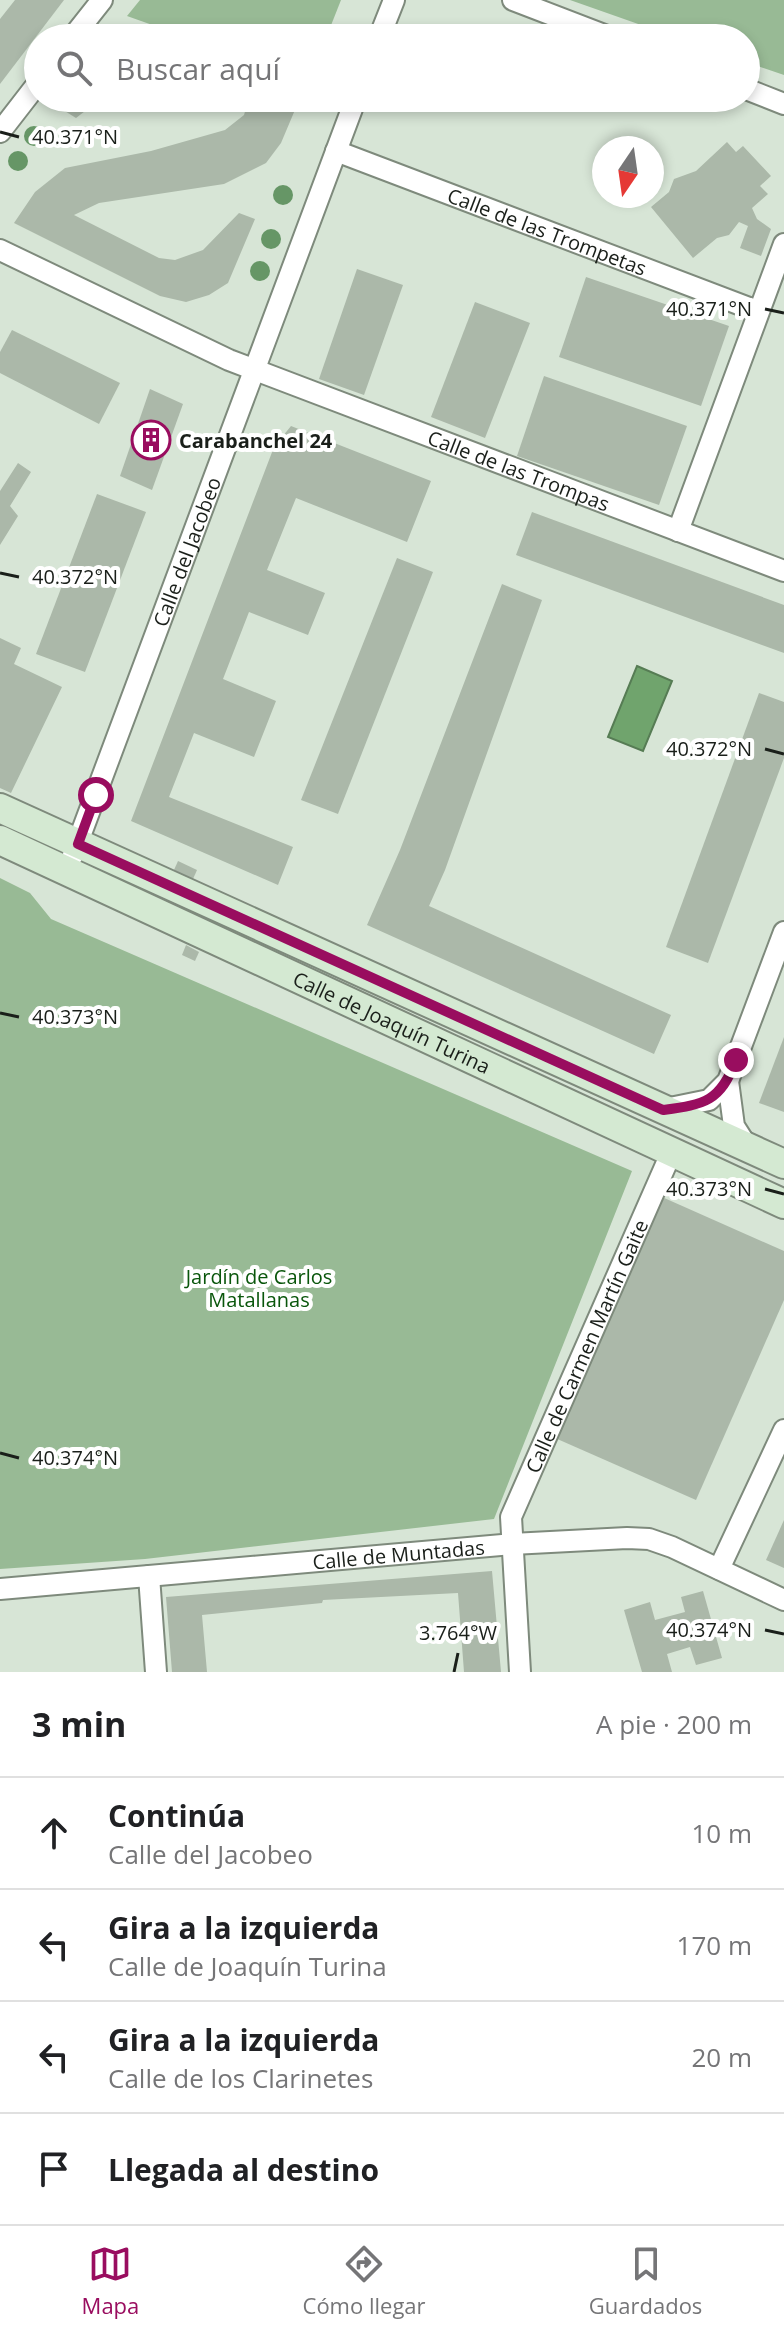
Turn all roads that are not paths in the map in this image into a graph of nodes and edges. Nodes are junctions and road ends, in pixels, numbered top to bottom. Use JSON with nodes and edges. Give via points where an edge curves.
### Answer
{"nodes":[{"id":1,"x":102,"y":0,"type":"edge"},
{"id":2,"x":394,"y":0,"type":"edge"},
{"id":3,"x":513,"y":0,"type":"edge"},
{"id":4,"x":83,"y":24,"type":"edge"},
{"id":5,"x":385,"y":24,"type":"edge"},
{"id":6,"x":576,"y":24,"type":"edge"},
{"id":7,"x":760,"y":95,"type":"edge"},
{"id":8,"x":24,"y":101,"type":"edge"},
{"id":9,"x":784,"y":104,"type":"edge"},
{"id":10,"x":351,"y":112,"type":"edge"},
{"id":11,"x":0,"y":132,"type":"edge"},
{"id":12,"x":336,"y":151,"type":"junction"},
{"id":13,"x":784,"y":244,"type":"edge"},
{"id":14,"x":0,"y":250,"type":"edge"},
{"id":15,"x":757,"y":311,"type":"junction"},
{"id":16,"x":253,"y":369,"type":"junction"},
{"id":17,"x":678,"y":531,"type":"junction"},
{"id":18,"x":784,"y":571,"type":"edge"},
{"id":19,"x":0,"y":808,"type":"edge"},
{"id":20,"x":0,"y":840,"type":"edge"},
{"id":21,"x":78,"y":844,"type":"junction"},
{"id":22,"x":66,"y":870,"type":"junction"},
{"id":23,"x":784,"y":932,"type":"edge"},
{"id":24,"x":728,"y":1081,"type":"junction"},
{"id":25,"x":663,"y":1110,"type":"junction"},
{"id":26,"x":749,"y":1149,"type":"junction"},
{"id":27,"x":672,"y":1151,"type":"junction"},
{"id":28,"x":784,"y":1164,"type":"edge"},
{"id":29,"x":784,"y":1204,"type":"edge"},
{"id":30,"x":784,"y":1430,"type":"edge"},
{"id":31,"x":512,"y":1544,"type":"junction"},
{"id":32,"x":719,"y":1569,"type":"junction"},
{"id":33,"x":149,"y":1576,"type":"junction"},
{"id":34,"x":0,"y":1589,"type":"edge"},
{"id":35,"x":784,"y":1600,"type":"edge"},
{"id":36,"x":156,"y":1672,"type":"edge"},
{"id":37,"x":520,"y":1672,"type":"edge"}],
"edges":[{"from":1,"to":4,"type":"street"},
{"from":2,"to":5,"type":"street"},
{"from":3,"to":6,"type":"street"},
{"from":7,"to":9,"type":"street"},
{"from":8,"to":11,"type":"street"},
{"from":10,"to":12,"type":"street","name":"Calle del Jacobeo"},
{"from":12,"to":15,"type":"street","name":"Calle de las Trompetas"},
{"from":12,"to":16,"type":"street","name":"Calle del Jacobeo"},
{"from":13,"to":15,"type":"street"},
{"from":14,"to":16,"type":"street","name":"Calle de las Trompas"},
{"from":15,"to":17,"type":"street"},
{"from":16,"to":17,"type":"street","name":"Calle de las Trompas"},
{"from":16,"to":21,"type":"street","name":"Calle del Jacobeo"},
{"from":17,"to":18,"type":"street","name":"Calle de las Trompas"},
{"from":19,"to":21,"type":"main road","name":"Calle de Joaquín Turina"},
{"from":20,"to":22,"type":"main road","name":"Calle de Joaquín Turina"},
{"from":21,"to":22,"type":"street","name":"Calle del Jacobeo"},
{"from":21,"to":25,"type":"main road","name":"Calle de Joaquín Turina"},
{"from":22,"to":27,"type":"main road","name":"Calle de Joaquín Turina"},
{"from":23,"to":24,"type":"street"},
{"from":24,"to":25,"type":"street","via":[[709,1100]]},
{"from":24,"to":26,"type":"street","via":[[734,1126]]},
{"from":25,"to":26,"type":"main road","name":"Calle de Joaquín Turina"},
{"from":26,"to":28,"type":"main road","name":"Calle de Joaquín Turina"},
{"from":27,"to":29,"type":"main road","name":"Calle de Joaquín Turina"},
{"from":27,"to":31,"type":"street","name":"Calle de Carmen Martín Gaite","via":[[511,1517]]},
{"from":30,"to":32,"type":"street"},
{"from":31,"to":32,"type":"street","name":"Calle de Muntadas","via":[[649,1539]]},
{"from":31,"to":33,"type":"street","name":"Calle de Muntadas"},
{"from":31,"to":37,"type":"street","name":"Calle de Carmen Martín Gaite"},
{"from":32,"to":35,"type":"street","name":"Calle de Muntadas"},
{"from":33,"to":34,"type":"street","name":"Calle de Muntadas"},
{"from":33,"to":36,"type":"street"}]}
